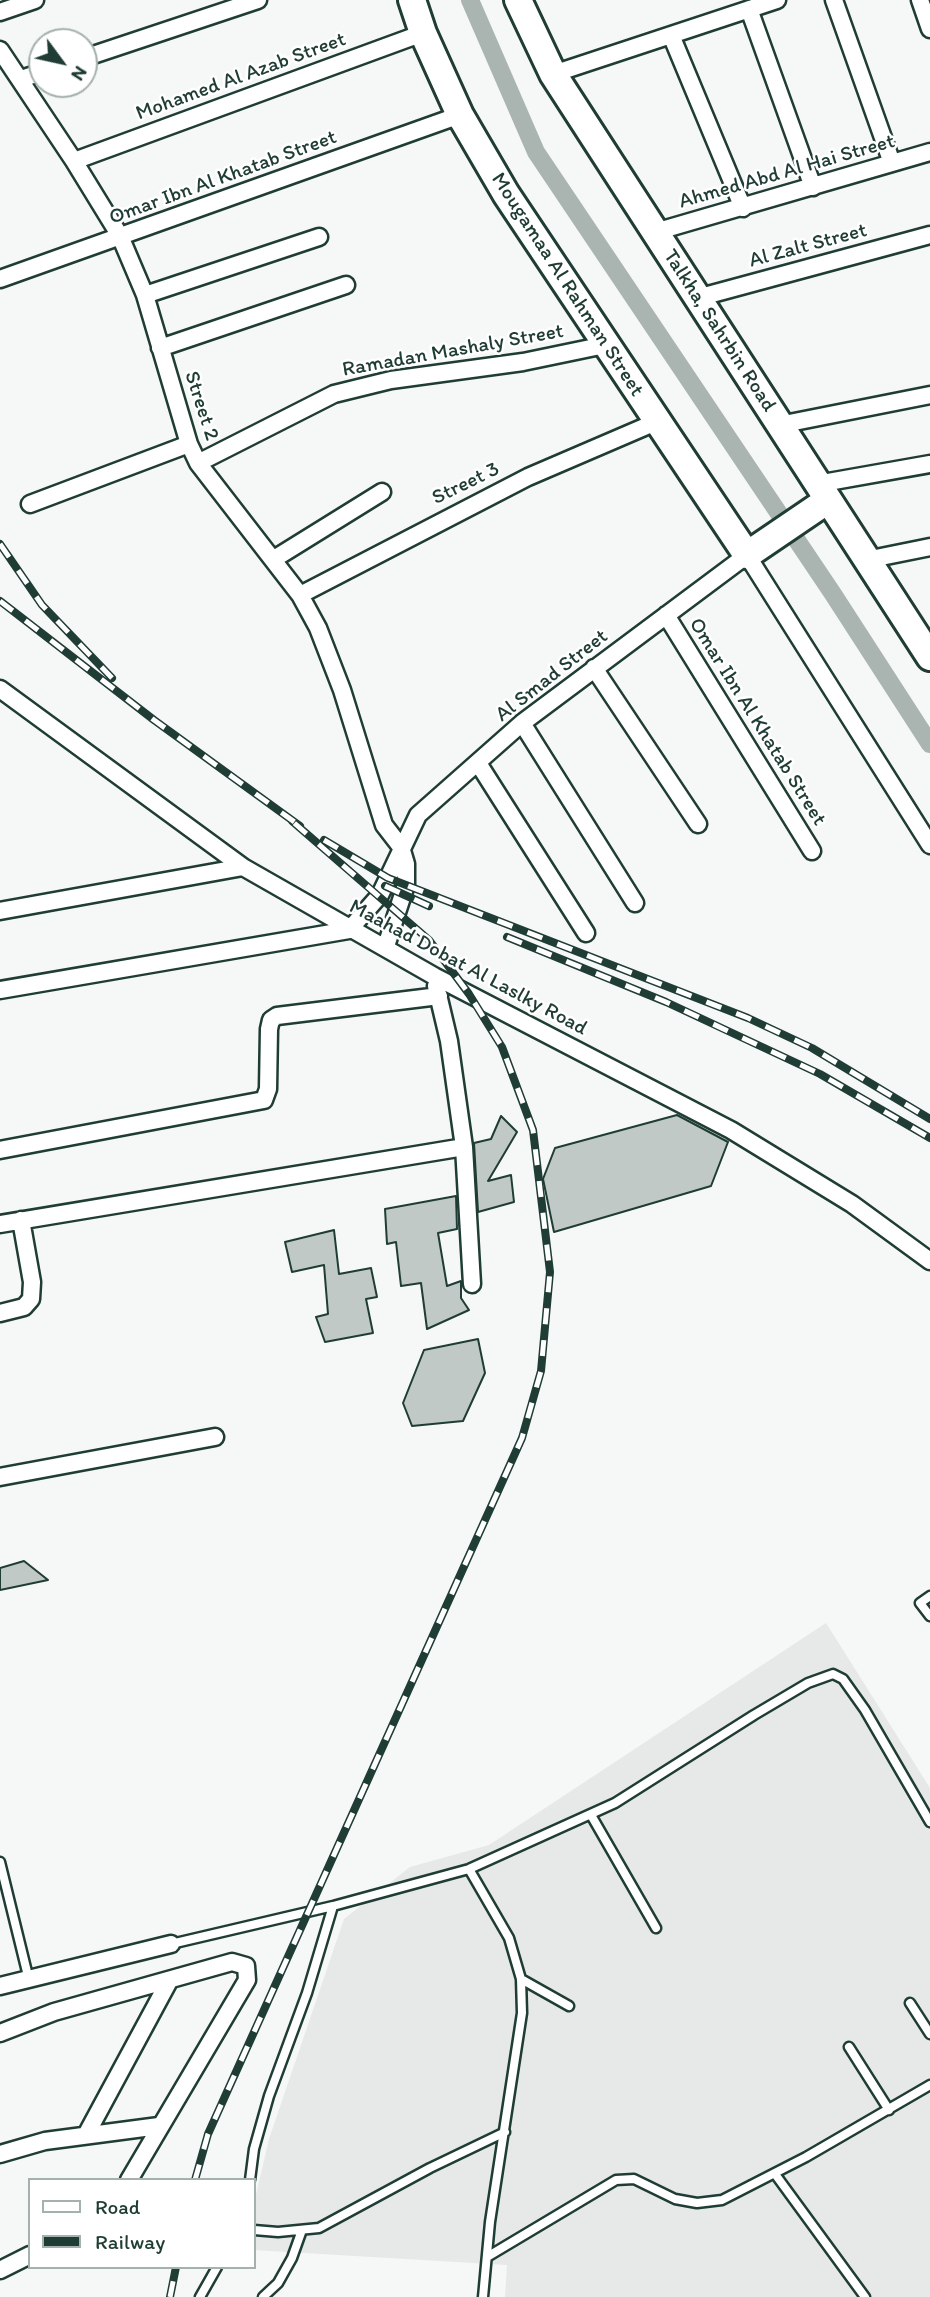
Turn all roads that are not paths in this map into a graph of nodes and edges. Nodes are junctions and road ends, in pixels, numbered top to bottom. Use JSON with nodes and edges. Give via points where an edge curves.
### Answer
{"nodes":[{"id":1,"x":35,"y":0,"type":"edge"},
{"id":2,"x":258,"y":0,"type":"edge"},
{"id":3,"x":412,"y":0,"type":"edge"},
{"id":4,"x":518,"y":0,"type":"edge"},
{"id":5,"x":777,"y":0,"type":"edge"},
{"id":6,"x":834,"y":0,"type":"edge"},
{"id":7,"x":920,"y":0,"type":"edge"},
{"id":8,"x":749,"y":9,"type":"junction"},
{"id":9,"x":0,"y":12,"type":"edge"},
{"id":10,"x":930,"y":29,"type":"edge"},
{"id":11,"x":423,"y":33,"type":"junction"},
{"id":12,"x":671,"y":35,"type":"junction"},
{"id":13,"x":0,"y":50,"type":"edge"},
{"id":14,"x":98,"y":53,"type":"edge"},
{"id":15,"x":554,"y":74,"type":"junction"},
{"id":16,"x":28,"y":77,"type":"edge"},
{"id":17,"x":21,"y":79,"type":"junction"},
{"id":18,"x":460,"y":116,"type":"junction"},
{"id":19,"x":930,"y":152,"type":"edge"},
{"id":20,"x":74,"y":160,"type":"junction"},
{"id":21,"x":892,"y":163,"type":"junction"},
{"id":22,"x":813,"y":187,"type":"junction"},
{"id":23,"x":743,"y":208,"type":"junction"},
{"id":24,"x":655,"y":232,"type":"junction"},
{"id":25,"x":930,"y":235,"type":"edge"},
{"id":26,"x":120,"y":236,"type":"junction"},
{"id":27,"x":319,"y":237,"type":"dead end"},
{"id":28,"x":0,"y":279,"type":"edge"},
{"id":29,"x":346,"y":285,"type":"dead end"},
{"id":30,"x":145,"y":295,"type":"junction"},
{"id":31,"x":697,"y":298,"type":"junction"},
{"id":32,"x":605,"y":345,"type":"junction"},
{"id":33,"x":160,"y":348,"type":"junction"},
{"id":34,"x":930,"y":395,"type":"edge"},
{"id":35,"x":656,"y":422,"type":"junction"},
{"id":36,"x":779,"y":425,"type":"junction"},
{"id":37,"x":189,"y":444,"type":"junction"},
{"id":38,"x":198,"y":463,"type":"junction"},
{"id":39,"x":930,"y":464,"type":"edge"},
{"id":40,"x":382,"y":492,"type":"dead end"},
{"id":41,"x":818,"y":499,"type":"junction"},
{"id":42,"x":30,"y":504,"type":"dead end"},
{"id":43,"x":930,"y":547,"type":"edge"},
{"id":44,"x":754,"y":550,"type":"junction"},
{"id":45,"x":274,"y":559,"type":"junction"},
{"id":46,"x":866,"y":560,"type":"junction"},
{"id":47,"x":300,"y":595,"type":"junction"},
{"id":48,"x":666,"y":615,"type":"junction"},
{"id":49,"x":922,"y":632,"type":"edge"},
{"id":50,"x":930,"y":657,"type":"edge"},
{"id":51,"x":594,"y":668,"type":"junction"},
{"id":52,"x":0,"y":689,"type":"edge"},
{"id":53,"x":522,"y":723,"type":"junction"},
{"id":54,"x":478,"y":763,"type":"junction"},
{"id":55,"x":698,"y":824,"type":"dead end"},
{"id":56,"x":930,"y":845,"type":"edge"},
{"id":57,"x":401,"y":847,"type":"junction"},
{"id":58,"x":813,"y":851,"type":"dead end"},
{"id":59,"x":243,"y":867,"type":"junction"},
{"id":60,"x":635,"y":903,"type":"dead end"},
{"id":61,"x":0,"y":911,"type":"edge"},
{"id":62,"x":352,"y":928,"type":"junction"},
{"id":63,"x":586,"y":933,"type":"dead end"},
{"id":64,"x":387,"y":945,"type":"junction"},
{"id":65,"x":435,"y":976,"type":"junction"},
{"id":66,"x":0,"y":989,"type":"edge"},
{"id":67,"x":439,"y":996,"type":"junction"},
{"id":68,"x":464,"y":1147,"type":"junction"},
{"id":69,"x":0,"y":1150,"type":"edge"},
{"id":70,"x":21,"y":1220,"type":"junction"},
{"id":71,"x":0,"y":1224,"type":"edge"},
{"id":72,"x":930,"y":1261,"type":"edge"},
{"id":73,"x":472,"y":1284,"type":"dead end"},
{"id":74,"x":0,"y":1313,"type":"edge"},
{"id":75,"x":215,"y":1437,"type":"dead end"},
{"id":76,"x":0,"y":1477,"type":"edge"},
{"id":77,"x":930,"y":1596,"type":"edge"},
{"id":78,"x":930,"y":1616,"type":"edge"},
{"id":79,"x":591,"y":1815,"type":"junction"},
{"id":80,"x":930,"y":1822,"type":"edge"},
{"id":81,"x":0,"y":1862,"type":"edge"},
{"id":82,"x":469,"y":1870,"type":"junction"},
{"id":83,"x":333,"y":1906,"type":"junction"},
{"id":84,"x":656,"y":1928,"type":"dead end"},
{"id":85,"x":171,"y":1944,"type":"joint"},
{"id":86,"x":28,"y":1976,"type":"junction"},
{"id":87,"x":521,"y":1979,"type":"junction"},
{"id":88,"x":168,"y":1983,"type":"junction"},
{"id":89,"x":0,"y":1986,"type":"edge"},
{"id":90,"x":910,"y":2003,"type":"dead end"},
{"id":91,"x":569,"y":2006,"type":"dead end"},
{"id":92,"x":0,"y":2033,"type":"edge"},
{"id":93,"x":930,"y":2034,"type":"edge"},
{"id":94,"x":849,"y":2047,"type":"dead end"},
{"id":95,"x":930,"y":2085,"type":"edge"},
{"id":96,"x":889,"y":2110,"type":"junction"},
{"id":97,"x":159,"y":2126,"type":"junction"},
{"id":98,"x":505,"y":2132,"type":"junction"},
{"id":99,"x":86,"y":2134,"type":"junction"},
{"id":100,"x":0,"y":2154,"type":"edge"},
{"id":101,"x":775,"y":2174,"type":"junction"},
{"id":102,"x":131,"y":2178,"type":"edge"},
{"id":103,"x":250,"y":2178,"type":"edge"},
{"id":104,"x":256,"y":2230,"type":"edge"},
{"id":105,"x":302,"y":2230,"type":"junction"},
{"id":106,"x":28,"y":2256,"type":"edge"},
{"id":107,"x":487,"y":2257,"type":"junction"},
{"id":108,"x":216,"y":2269,"type":"edge"},
{"id":109,"x":0,"y":2270,"type":"edge"},
{"id":110,"x":200,"y":2297,"type":"edge"},
{"id":111,"x":263,"y":2297,"type":"edge"},
{"id":112,"x":483,"y":2297,"type":"edge"},
{"id":113,"x":865,"y":2297,"type":"edge"}],
"edges":[{"from":1,"to":9,"type":"street"},
{"from":2,"to":14,"type":"street"},
{"from":3,"to":11,"type":"main road","name":"Mougamaa Al Rahman Street"},
{"from":4,"to":15,"type":"main road","name":"Talkha, Sahrbin Road"},
{"from":5,"to":8,"type":"street"},
{"from":6,"to":21,"type":"street"},
{"from":7,"to":10,"type":"street"},
{"from":8,"to":12,"type":"street"},
{"from":8,"to":22,"type":"street"},
{"from":11,"to":18,"type":"main road","name":"Mougamaa Al Rahman Street"},
{"from":11,"to":20,"type":"street","name":"Mohamed Al Azab Street"},
{"from":12,"to":15,"type":"street"},
{"from":12,"to":23,"type":"street"},
{"from":13,"to":17,"type":"street","name":"Street 2"},
{"from":15,"to":24,"type":"main road","name":"Talkha, Sahrbin Road"},
{"from":16,"to":17,"type":"street"},
{"from":17,"to":20,"type":"street","name":"Street 2"},
{"from":18,"to":26,"type":"street","name":"Omar Ibn Al Khatab Street"},
{"from":18,"to":32,"type":"main road","name":"Mougamaa Al Rahman Street"},
{"from":19,"to":21,"type":"street","name":"Ahmed Abd Al Hai Street"},
{"from":20,"to":26,"type":"street","name":"Street 2"},
{"from":21,"to":22,"type":"street","name":"Ahmed Abd Al Hai Street"},
{"from":22,"to":23,"type":"street","name":"Ahmed Abd Al Hai Street"},
{"from":23,"to":24,"type":"street","name":"Ahmed Abd Al Hai Street"},
{"from":24,"to":31,"type":"main road","name":"Talkha, Sahrbin Road"},
{"from":25,"to":31,"type":"street","name":"Al Zalt Street"},
{"from":26,"to":28,"type":"street","name":"Omar Ibn Al Khatab Street"},
{"from":26,"to":30,"type":"street","name":"Street 2"},
{"from":27,"to":30,"type":"street"},
{"from":29,"to":33,"type":"street"},
{"from":30,"to":33,"type":"street","name":"Street 2"},
{"from":31,"to":36,"type":"main road","name":"Talkha, Sahrbin Road"},
{"from":32,"to":35,"type":"main road","name":"Mougamaa Al Rahman Street"},
{"from":32,"to":38,"type":"street","name":"Ramadan Mashaly Street","via":[[523,362],[391,380],[334,394]]},
{"from":33,"to":37,"type":"street","name":"Street 2"},
{"from":34,"to":36,"type":"street"},
{"from":35,"to":44,"type":"main road","name":"Mougamaa Al Rahman Street"},
{"from":35,"to":47,"type":"street","name":"Street 3","via":[[495,493]]},
{"from":36,"to":41,"type":"main road","name":"Talkha, Sahrbin Road"},
{"from":37,"to":38,"type":"street","name":"Street 2"},
{"from":37,"to":42,"type":"street"},
{"from":38,"to":45,"type":"street","name":"Street 2"},
{"from":39,"to":41,"type":"street"},
{"from":40,"to":45,"type":"street"},
{"from":41,"to":44,"type":"main road"},
{"from":41,"to":46,"type":"main road","name":"Talkha, Sahrbin Road"},
{"from":43,"to":46,"type":"street"},
{"from":44,"to":48,"type":"street","name":"Al Smad Street"},
{"from":44,"to":56,"type":"street"},
{"from":45,"to":47,"type":"street","name":"Street 2"},
{"from":46,"to":49,"type":"main road","name":"Talkha, Sahrbin Road"},
{"from":47,"to":57,"type":"street","name":"Street 2","via":[[342,690],[384,825]]},
{"from":48,"to":51,"type":"street","name":"Al Smad Street"},
{"from":48,"to":58,"type":"street","name":"Omar Ibn Al Khatab Street"},
{"from":49,"to":50,"type":"main road","name":"Talkha, Sahrbin Road"},
{"from":51,"to":53,"type":"street","name":"Al Smad Street"},
{"from":51,"to":55,"type":"street"},
{"from":52,"to":59,"type":"street","name":"Maahad Dobat Al Laslky Road"},
{"from":53,"to":54,"type":"street","name":"Al Smad Street"},
{"from":53,"to":60,"type":"street"},
{"from":54,"to":57,"type":"street","name":"Al Smad Street","via":[[418,815]]},
{"from":54,"to":63,"type":"street"},
{"from":57,"to":62,"type":"street","name":"Al Smad Street","via":[[377,900]]},
{"from":57,"to":64,"type":"street","via":[[406,885]]},
{"from":59,"to":61,"type":"street"},
{"from":59,"to":62,"type":"street","name":"Maahad Dobat Al Laslky Road"},
{"from":62,"to":64,"type":"street","name":"Maahad Dobat Al Laslky Road"},
{"from":62,"to":66,"type":"street"},
{"from":64,"to":65,"type":"street","name":"Maahad Dobat Al Laslky Road"},
{"from":65,"to":67,"type":"street"},
{"from":65,"to":72,"type":"street","name":"Maahad Dobat Al Laslky Road","via":[[731,1130],[852,1204]]},
{"from":67,"to":68,"type":"street"},
{"from":67,"to":69,"type":"street","via":[[277,1016],[269,1029],[264,1100]]},
{"from":68,"to":70,"type":"street"},
{"from":68,"to":73,"type":"street"},
{"from":70,"to":71,"type":"street"},
{"from":70,"to":74,"type":"street","via":[[31,1299],[24,1307]]},
{"from":75,"to":76,"type":"street"},
{"from":77,"to":78,"type":"lane","via":[[920,1603]]},
{"from":79,"to":80,"type":"lane","via":[[808,1683],[833,1674],[844,1679],[865,1710]]},
{"from":79,"to":82,"type":"lane"},
{"from":79,"to":84,"type":"lane"},
{"from":81,"to":86,"type":"lane"},
{"from":82,"to":83,"type":"lane"},
{"from":82,"to":87,"type":"lane","via":[[509,1938]]},
{"from":83,"to":85,"type":"lane"},
{"from":83,"to":103,"type":"lane","via":[[269,2096]]},
{"from":85,"to":86,"type":"street"},
{"from":86,"to":89,"type":"street"},
{"from":87,"to":91,"type":"lane"},
{"from":87,"to":98,"type":"lane","via":[[522,2013]]},
{"from":88,"to":92,"type":"street","via":[[54,2012]]},
{"from":88,"to":97,"type":"street","via":[[237,1961],[249,1970]]},
{"from":88,"to":99,"type":"street"},
{"from":90,"to":93,"type":"lane"},
{"from":94,"to":96,"type":"lane"},
{"from":95,"to":96,"type":"lane"},
{"from":96,"to":101,"type":"lane"},
{"from":97,"to":99,"type":"street"},
{"from":97,"to":102,"type":"street"},
{"from":98,"to":105,"type":"lane","via":[[319,2228]]},
{"from":98,"to":107,"type":"lane"},
{"from":99,"to":100,"type":"street"},
{"from":101,"to":107,"type":"lane","via":[[722,2200],[696,2203],[675,2199],[634,2179],[616,2180]]},
{"from":101,"to":113,"type":"lane"},
{"from":104,"to":105,"type":"lane"},
{"from":105,"to":111,"type":"lane","via":[[283,2275]]},
{"from":106,"to":109,"type":"street"},
{"from":107,"to":112,"type":"lane"},
{"from":108,"to":110,"type":"lane"}]}
